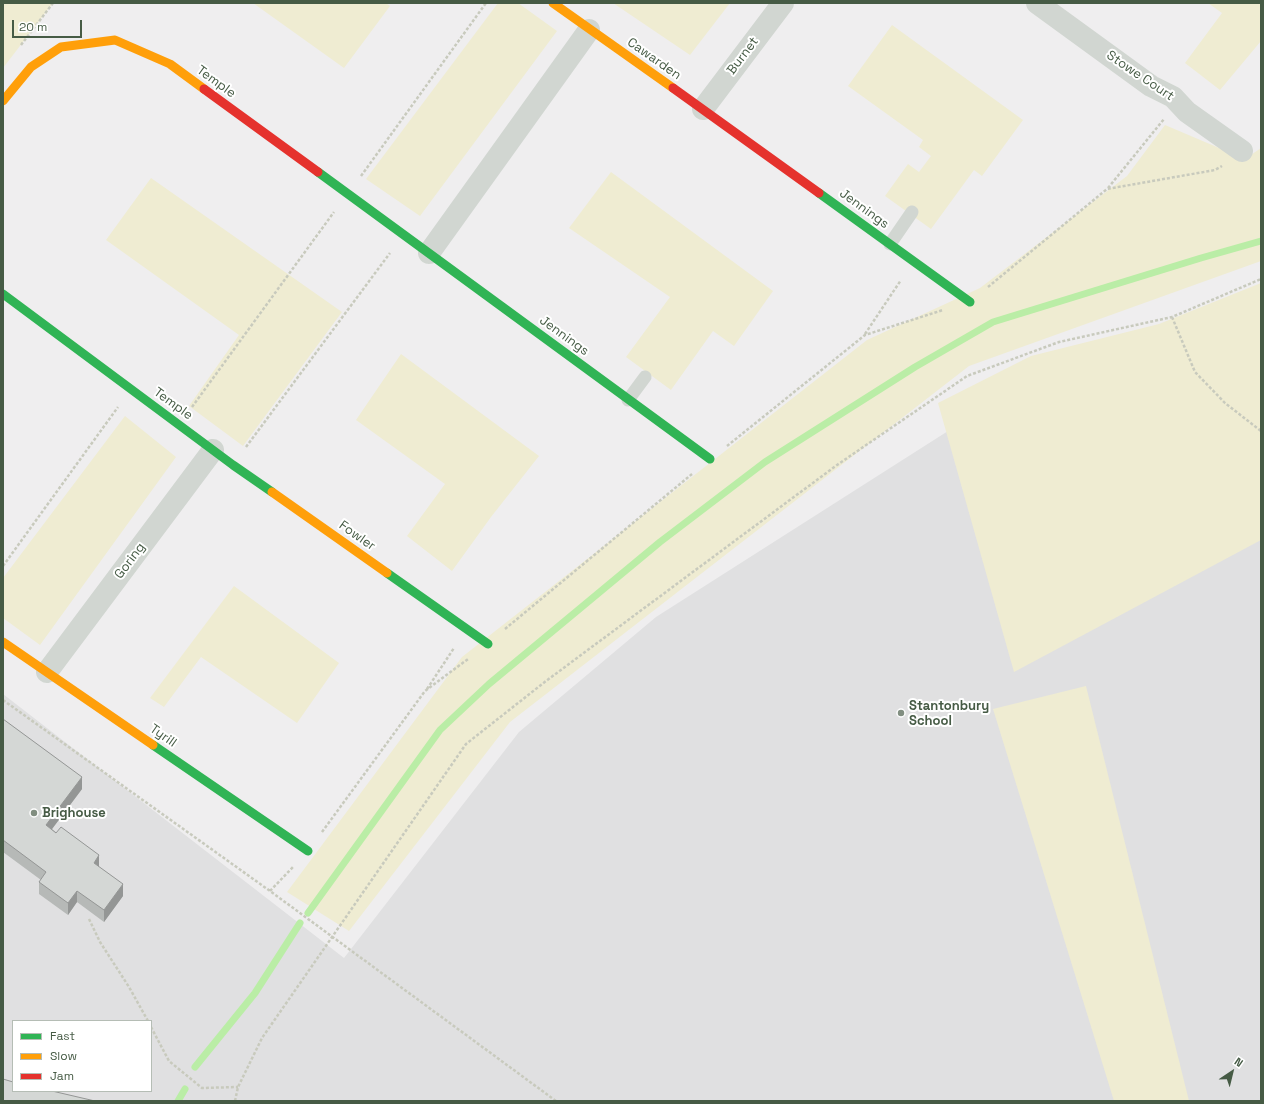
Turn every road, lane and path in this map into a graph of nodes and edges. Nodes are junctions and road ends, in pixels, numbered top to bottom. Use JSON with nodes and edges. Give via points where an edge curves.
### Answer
{"nodes":[{"id":1,"x":53,"y":3,"type":"edge"},
{"id":2,"x":553,"y":3,"type":"edge"},
{"id":3,"x":783,"y":3,"type":"edge"},
{"id":4,"x":1037,"y":3,"type":"edge"},
{"id":5,"x":590,"y":30,"type":"junction"},
{"id":6,"x":21,"y":45,"type":"dead end"},
{"id":7,"x":1173,"y":97,"type":"junction"},
{"id":8,"x":3,"y":101,"type":"edge"},
{"id":9,"x":703,"y":109,"type":"junction"},
{"id":10,"x":1242,"y":151,"type":"joint"},
{"id":11,"x":1107,"y":188,"type":"junction"},
{"id":12,"x":912,"y":212,"type":"dead end"},
{"id":13,"x":403,"y":235,"type":"junction"},
{"id":14,"x":890,"y":244,"type":"junction"},
{"id":15,"x":429,"y":253,"type":"junction"},
{"id":16,"x":913,"y":261,"type":"junction"},
{"id":17,"x":1261,"y":279,"type":"edge"},
{"id":18,"x":3,"y":294,"type":"edge"},
{"id":19,"x":970,"y":302,"type":"junction"},
{"id":20,"x":1172,"y":317,"type":"junction"},
{"id":21,"x":865,"y":335,"type":"junction"},
{"id":22,"x":645,"y":377,"type":"dead end"},
{"id":23,"x":131,"y":389,"type":"junction"},
{"id":24,"x":628,"y":400,"type":"junction"},
{"id":25,"x":1261,"y":431,"type":"edge"},
{"id":26,"x":213,"y":450,"type":"junction"},
{"id":27,"x":710,"y":459,"type":"junction"},
{"id":28,"x":233,"y":465,"type":"junction"},
{"id":29,"x":3,"y":566,"type":"edge"},
{"id":30,"x":467,"y":630,"type":"junction"},
{"id":31,"x":3,"y":642,"type":"edge"},
{"id":32,"x":488,"y":644,"type":"junction"},
{"id":33,"x":47,"y":672,"type":"junction"},
{"id":34,"x":425,"y":691,"type":"junction"},
{"id":35,"x":3,"y":700,"type":"edge"},
{"id":36,"x":308,"y":851,"type":"junction"},
{"id":37,"x":270,"y":891,"type":"junction"},
{"id":38,"x":89,"y":919,"type":"dead end"},
{"id":39,"x":332,"y":937,"type":"junction"},
{"id":40,"x":147,"y":1020,"type":"edge"},
{"id":41,"x":152,"y":1029,"type":"edge"},
{"id":42,"x":238,"y":1087,"type":"junction"},
{"id":43,"x":235,"y":1101,"type":"edge"},
{"id":44,"x":556,"y":1101,"type":"edge"}],
"edges":[{"from":1,"to":6,"type":"path"},
{"from":2,"to":5,"type":"street","name":"Cawarden"},
{"from":3,"to":9,"type":"street","name":"Burnet"},
{"from":4,"to":7,"type":"street","name":"Stowe Court","via":[[1151,86]]},
{"from":5,"to":9,"type":"street","name":"Cawarden"},
{"from":5,"to":15,"type":"street"},
{"from":7,"to":10,"type":"street","name":"Stowe Court","via":[[1187,112]]},
{"from":7,"to":11,"type":"path","via":[[1166,117]]},
{"from":8,"to":13,"type":"street","name":"Temple","via":[[31,66],[61,47],[115,40],[170,64]]},
{"from":9,"to":14,"type":"street","name":"Jennings"},
{"from":10,"to":11,"type":"path","via":[[1215,170]]},
{"from":11,"to":19,"type":"path"},
{"from":12,"to":14,"type":"lane"},
{"from":13,"to":15,"type":"street","name":"Jennings"},
{"from":13,"to":28,"type":"path"},
{"from":14,"to":16,"type":"street","name":"Jennings"},
{"from":15,"to":24,"type":"street","name":"Jennings"},
{"from":16,"to":19,"type":"street","name":"Jennings"},
{"from":16,"to":21,"type":"path"},
{"from":17,"to":20,"type":"path"},
{"from":18,"to":23,"type":"street","name":"Temple"},
{"from":19,"to":21,"type":"path"},
{"from":20,"to":25,"type":"path","via":[[1195,372],[1225,403]]},
{"from":20,"to":39,"type":"path","via":[[1059,342],[967,376],[831,470],[546,681],[466,744]]},
{"from":21,"to":27,"type":"path"},
{"from":22,"to":24,"type":"lane"},
{"from":23,"to":26,"type":"street","name":"Temple"},
{"from":23,"to":29,"type":"path"},
{"from":24,"to":27,"type":"street","name":"Jennings"},
{"from":26,"to":28,"type":"street","name":"Fowler"},
{"from":26,"to":33,"type":"street","name":"Goring"},
{"from":27,"to":32,"type":"path"},
{"from":28,"to":30,"type":"street","name":"Fowler"},
{"from":30,"to":32,"type":"street","name":"Fowler"},
{"from":30,"to":34,"type":"path"},
{"from":31,"to":33,"type":"street","name":"Tyrill"},
{"from":32,"to":34,"type":"path"},
{"from":33,"to":36,"type":"street","name":"Tyrill"},
{"from":34,"to":36,"type":"path"},
{"from":35,"to":37,"type":"path"},
{"from":36,"to":37,"type":"path"},
{"from":37,"to":39,"type":"path"},
{"from":38,"to":40,"type":"path"},
{"from":39,"to":42,"type":"path","via":[[262,1038]]},
{"from":39,"to":44,"type":"path"},
{"from":41,"to":42,"type":"path","via":[[169,1061],[202,1088]]},
{"from":42,"to":43,"type":"path"}]}
